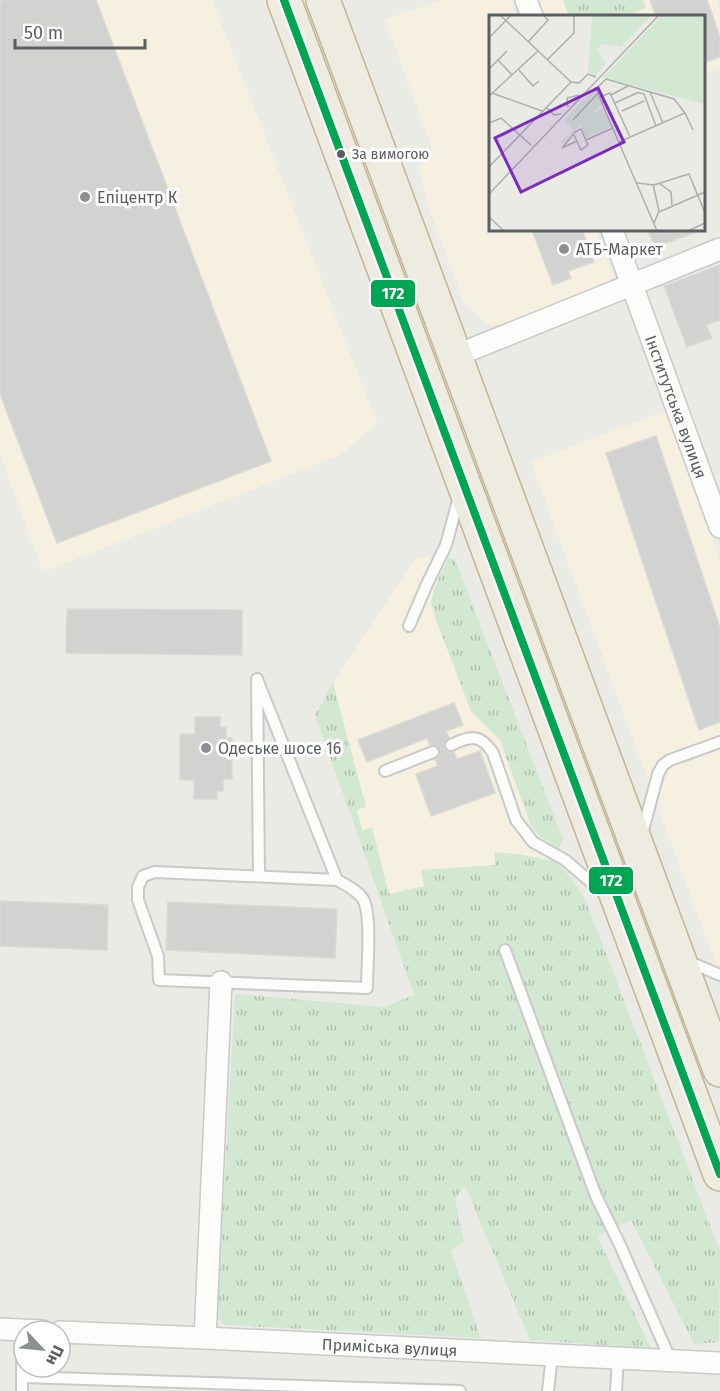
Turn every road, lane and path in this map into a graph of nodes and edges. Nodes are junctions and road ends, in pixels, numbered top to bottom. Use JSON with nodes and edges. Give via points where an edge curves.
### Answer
{"nodes":[{"id":1,"x":284,"y":0,"type":"edge"},
{"id":2,"x":323,"y":0,"type":"edge"},
{"id":3,"x":526,"y":0,"type":"edge"},
{"id":4,"x":532,"y":15,"type":"edge"},
{"id":5,"x":612,"y":231,"type":"edge"},
{"id":6,"x":720,"y":249,"type":"edge"},
{"id":7,"x":632,"y":285,"type":"junction"},
{"id":8,"x":455,"y":356,"type":"junction"},
{"id":9,"x":463,"y":482,"type":"junction"},
{"id":10,"x":720,"y":527,"type":"edge"},
{"id":11,"x":409,"y":626,"type":"dead end"},
{"id":12,"x":720,"y":742,"type":"edge"},
{"id":13,"x":451,"y":745,"type":"dead end"},
{"id":14,"x":433,"y":752,"type":"dead end"},
{"id":15,"x":385,"y":771,"type":"dead end"},
{"id":16,"x":638,"y":849,"type":"junction"},
{"id":17,"x":259,"y":876,"type":"junction"},
{"id":18,"x":337,"y":880,"type":"junction"},
{"id":19,"x":622,"y":909,"type":"junction"},
{"id":20,"x":505,"y":950,"type":"dead end"},
{"id":21,"x":679,"y":958,"type":"junction"},
{"id":22,"x":720,"y":975,"type":"edge"},
{"id":23,"x":221,"y":982,"type":"junction"},
{"id":24,"x":720,"y":1070,"type":"edge"},
{"id":25,"x":720,"y":1174,"type":"edge"},
{"id":26,"x":72,"y":1332,"type":"edge"},
{"id":27,"x":205,"y":1338,"type":"junction"},
{"id":28,"x":552,"y":1355,"type":"junction"},
{"id":29,"x":618,"y":1359,"type":"junction"},
{"id":30,"x":671,"y":1362,"type":"junction"},
{"id":31,"x":720,"y":1364,"type":"edge"},
{"id":32,"x":72,"y":1379,"type":"edge"},
{"id":33,"x":460,"y":1391,"type":"edge"},
{"id":34,"x":548,"y":1391,"type":"edge"},
{"id":35,"x":616,"y":1391,"type":"edge"}],
"edges":[{"from":1,"to":9,"type":"highway"},
{"from":2,"to":8,"type":"highway"},
{"from":3,"to":4,"type":"street"},
{"from":5,"to":7,"type":"street","name":"Інститутська вулиця"},
{"from":6,"to":7,"type":"street"},
{"from":7,"to":8,"type":"street"},
{"from":7,"to":10,"type":"street","name":"Інститутська вулиця"},
{"from":8,"to":16,"type":"highway"},
{"from":9,"to":11,"type":"lane","via":[[446,545]]},
{"from":9,"to":19,"type":"highway"},
{"from":12,"to":16,"type":"lane","via":[[663,765]]},
{"from":13,"to":19,"type":"lane","via":[[471,737],[488,745],[516,820],[533,842],[565,860]]},
{"from":14,"to":15,"type":"lane"},
{"from":16,"to":21,"type":"highway"},
{"from":17,"to":18,"type":"lane"},
{"from":17,"to":18,"type":"lane","via":[[257,679]]},
{"from":17,"to":23,"type":"lane","via":[[154,872],[143,876],[138,887],[138,900],[158,956],[159,980]]},
{"from":18,"to":23,"type":"lane","via":[[353,888],[363,899],[368,914],[367,988]]},
{"from":19,"to":25,"type":"highway"},
{"from":20,"to":30,"type":"lane","via":[[596,1196]]},
{"from":21,"to":22,"type":"lane"},
{"from":21,"to":24,"type":"highway"},
{"from":23,"to":27,"type":"street"},
{"from":26,"to":27,"type":"street","name":"Приміська вулиця"},
{"from":27,"to":28,"type":"street","name":"Приміська вулиця"},
{"from":28,"to":29,"type":"street","name":"Приміська вулиця"},
{"from":28,"to":34,"type":"lane"},
{"from":29,"to":30,"type":"street","name":"Приміська вулиця"},
{"from":29,"to":35,"type":"lane"},
{"from":30,"to":31,"type":"street","name":"Приміська вулиця"},
{"from":32,"to":33,"type":"lane"}]}
